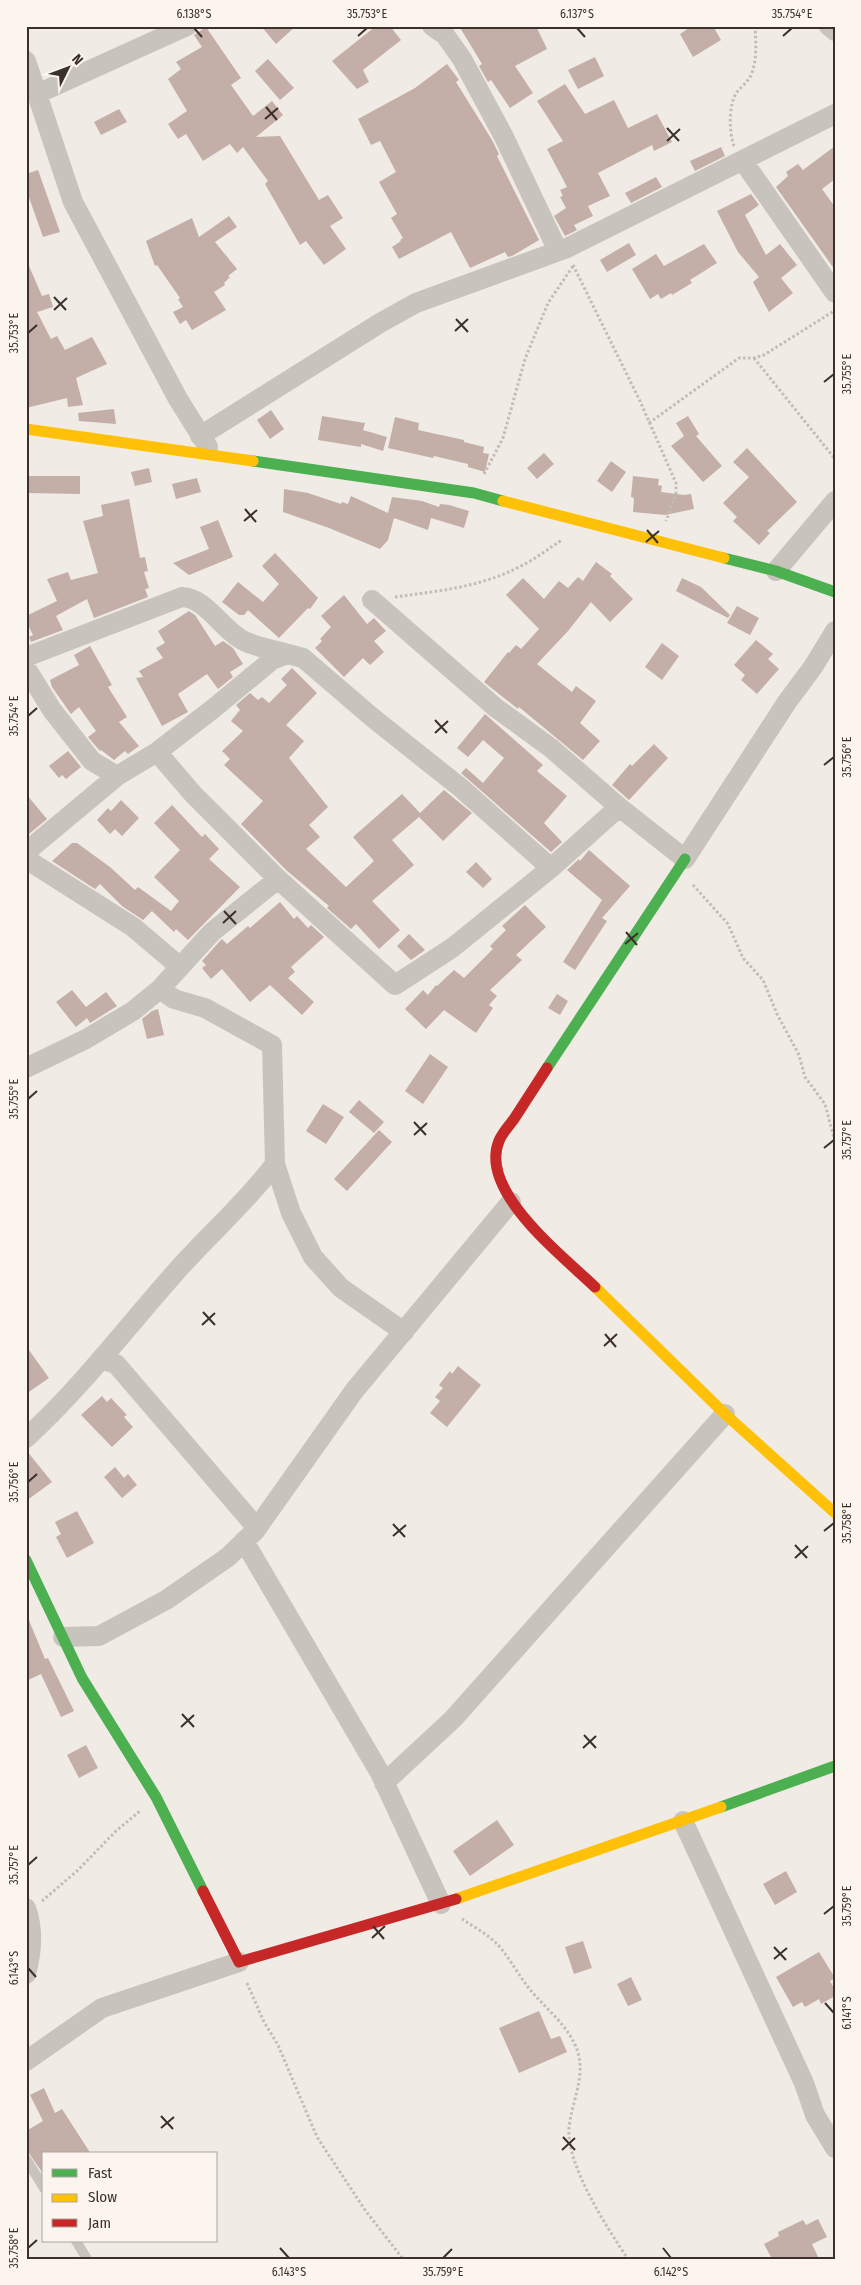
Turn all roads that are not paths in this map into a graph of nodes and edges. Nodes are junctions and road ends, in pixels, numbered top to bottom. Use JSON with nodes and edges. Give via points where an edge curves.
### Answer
{"nodes":[{"id":1,"x":187,"y":26,"type":"edge"},
{"id":2,"x":432,"y":26,"type":"edge"},
{"id":3,"x":829,"y":26,"type":"edge"},
{"id":4,"x":835,"y":31,"type":"edge"},
{"id":5,"x":26,"y":61,"type":"edge"},
{"id":6,"x":37,"y":94,"type":"junction"},
{"id":7,"x":835,"y":114,"type":"edge"},
{"id":8,"x":743,"y":161,"type":"junction"},
{"id":9,"x":566,"y":255,"type":"junction"},
{"id":10,"x":835,"y":293,"type":"edge"},
{"id":11,"x":26,"y":429,"type":"edge"},
{"id":12,"x":200,"y":436,"type":"junction"},
{"id":13,"x":215,"y":456,"type":"junction"},
{"id":14,"x":835,"y":501,"type":"edge"},
{"id":15,"x":776,"y":571,"type":"junction"},
{"id":16,"x":835,"y":592,"type":"edge"},
{"id":17,"x":372,"y":600,"type":"road end"},
{"id":18,"x":835,"y":631,"type":"edge"},
{"id":19,"x":288,"y":654,"type":"junction"},
{"id":20,"x":26,"y":657,"type":"edge"},
{"id":21,"x":26,"y":668,"type":"edge"},
{"id":22,"x":157,"y":752,"type":"junction"},
{"id":23,"x":117,"y":776,"type":"junction"},
{"id":24,"x":619,"y":807,"type":"junction"},
{"id":25,"x":26,"y":852,"type":"edge"},
{"id":26,"x":26,"y":859,"type":"edge"},
{"id":27,"x":685,"y":860,"type":"junction"},
{"id":28,"x":551,"y":868,"type":"junction"},
{"id":29,"x":278,"y":879,"type":"junction"},
{"id":30,"x":179,"y":966,"type":"junction"},
{"id":31,"x":160,"y":989,"type":"junction"},
{"id":32,"x":26,"y":1068,"type":"edge"},
{"id":33,"x":274,"y":1164,"type":"junction"},
{"id":34,"x":511,"y":1202,"type":"junction"},
{"id":35,"x":404,"y":1332,"type":"junction"},
{"id":36,"x":101,"y":1359,"type":"junction"},
{"id":37,"x":725,"y":1414,"type":"junction"},
{"id":38,"x":26,"y":1438,"type":"edge"},
{"id":39,"x":835,"y":1513,"type":"edge"},
{"id":40,"x":251,"y":1534,"type":"junction"},
{"id":41,"x":26,"y":1560,"type":"edge"},
{"id":42,"x":63,"y":1637,"type":"junction"},
{"id":43,"x":835,"y":1766,"type":"edge"},
{"id":44,"x":384,"y":1783,"type":"junction"},
{"id":45,"x":682,"y":1821,"type":"junction"},
{"id":46,"x":441,"y":1904,"type":"junction"},
{"id":47,"x":29,"y":1915,"type":"edge"},
{"id":48,"x":239,"y":1962,"type":"junction"},
{"id":49,"x":26,"y":1974,"type":"edge"},
{"id":50,"x":26,"y":2061,"type":"edge"},
{"id":51,"x":835,"y":2148,"type":"edge"},
{"id":52,"x":26,"y":2159,"type":"edge"},
{"id":53,"x":42,"y":2185,"type":"edge"},
{"id":54,"x":77,"y":2242,"type":"edge"},
{"id":55,"x":87,"y":2259,"type":"edge"}],
"edges":[{"from":1,"to":6,"type":"street"},
{"from":2,"to":9,"type":"street","via":[[445,35],[462,59]]},
{"from":3,"to":4,"type":"street"},
{"from":5,"to":6,"type":"street"},
{"from":6,"to":12,"type":"street","via":[[73,202]]},
{"from":7,"to":8,"type":"street"},
{"from":8,"to":9,"type":"street"},
{"from":8,"to":10,"type":"street"},
{"from":9,"to":12,"type":"street","via":[[416,303]]},
{"from":11,"to":13,"type":"street"},
{"from":12,"to":13,"type":"street"},
{"from":13,"to":15,"type":"street","via":[[474,493]]},
{"from":14,"to":15,"type":"street"},
{"from":15,"to":16,"type":"street"},
{"from":17,"to":24,"type":"street","via":[[496,708],[551,748]]},
{"from":18,"to":27,"type":"street"},
{"from":19,"to":20,"type":"street","via":[[240,639],[198,602],[182,597]]},
{"from":19,"to":22,"type":"street","via":[[272,660]]},
{"from":19,"to":28,"type":"street","via":[[303,658],[461,788]]},
{"from":21,"to":23,"type":"street","via":[[52,710],[92,761]]},
{"from":22,"to":23,"type":"street"},
{"from":22,"to":29,"type":"street","via":[[193,794]]},
{"from":23,"to":25,"type":"street"},
{"from":24,"to":27,"type":"street"},
{"from":24,"to":28,"type":"street"},
{"from":26,"to":30,"type":"street","via":[[133,927]]},
{"from":27,"to":34,"type":"street","via":[[500,1141],[495,1160]]},
{"from":28,"to":29,"type":"street","via":[[452,948],[395,985]]},
{"from":29,"to":30,"type":"street","via":[[212,932]]},
{"from":30,"to":31,"type":"street"},
{"from":31,"to":32,"type":"street","via":[[133,1011],[86,1040]]},
{"from":31,"to":33,"type":"street","via":[[174,999],[205,1008],[272,1044]]},
{"from":33,"to":35,"type":"street","via":[[290,1213],[313,1257],[341,1288]]},
{"from":33,"to":36,"type":"street","via":[[256,1190],[186,1260]]},
{"from":34,"to":35,"type":"street"},
{"from":34,"to":37,"type":"street","via":[[536,1231]]},
{"from":35,"to":40,"type":"street","via":[[354,1391]]},
{"from":36,"to":38,"type":"street"},
{"from":36,"to":40,"type":"street","via":[[116,1364]]},
{"from":37,"to":39,"type":"street"},
{"from":37,"to":44,"type":"street","via":[[453,1719]]},
{"from":40,"to":42,"type":"street","via":[[228,1557],[166,1600],[99,1636]]},
{"from":40,"to":44,"type":"street"},
{"from":41,"to":42,"type":"street"},
{"from":42,"to":48,"type":"street","via":[[82,1678],[156,1797]]},
{"from":43,"to":45,"type":"street"},
{"from":44,"to":46,"type":"street"},
{"from":45,"to":46,"type":"street"},
{"from":45,"to":51,"type":"street","via":[[804,2084],[815,2115]]},
{"from":46,"to":48,"type":"street"},
{"from":47,"to":49,"type":"street","via":[[31,1955]]},
{"from":48,"to":50,"type":"street","via":[[102,2008]]},
{"from":52,"to":53,"type":"lane"},
{"from":54,"to":55,"type":"lane"}]}
